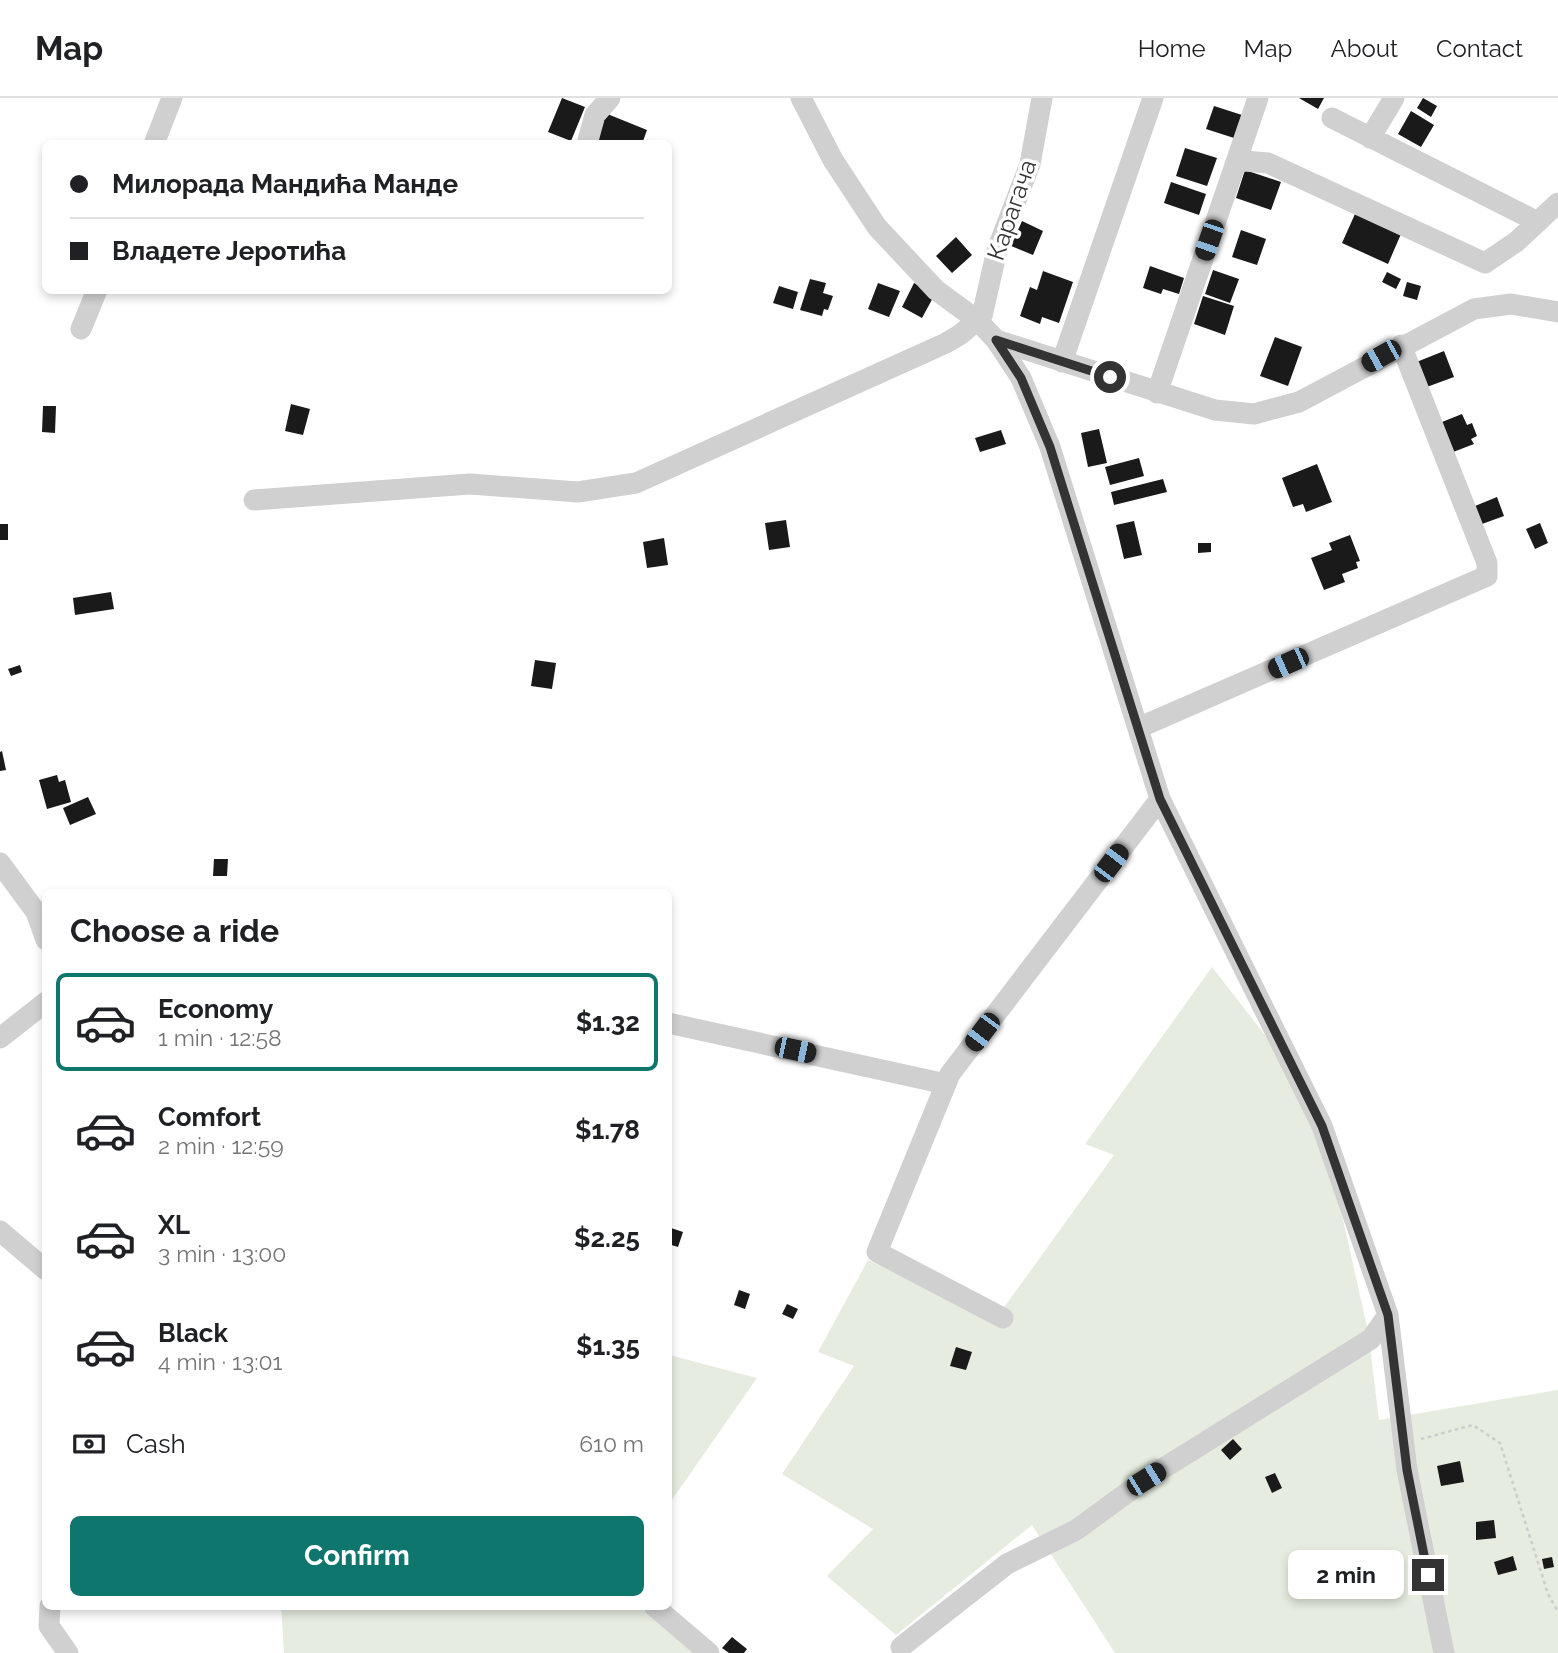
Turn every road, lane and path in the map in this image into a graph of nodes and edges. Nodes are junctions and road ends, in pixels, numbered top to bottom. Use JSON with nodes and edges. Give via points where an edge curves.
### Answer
{"nodes":[{"id":1,"x":172,"y":98,"type":"edge"},
{"id":2,"x":610,"y":98,"type":"edge"},
{"id":3,"x":801,"y":98,"type":"edge"},
{"id":4,"x":1042,"y":98,"type":"edge"},
{"id":5,"x":1153,"y":98,"type":"edge"},
{"id":6,"x":1258,"y":98,"type":"edge"},
{"id":7,"x":1394,"y":98,"type":"edge"},
{"id":8,"x":1332,"y":118,"type":"dead end"},
{"id":9,"x":1370,"y":138,"type":"junction"},
{"id":10,"x":156,"y":140,"type":"edge"},
{"id":11,"x":587,"y":140,"type":"edge"},
{"id":12,"x":1235,"y":164,"type":"junction"},
{"id":13,"x":1558,"y":203,"type":"edge"},
{"id":14,"x":1538,"y":222,"type":"junction"},
{"id":15,"x":95,"y":294,"type":"edge"},
{"id":16,"x":1558,"y":312,"type":"edge"},
{"id":17,"x":977,"y":320,"type":"junction"},
{"id":18,"x":81,"y":329,"type":"dead end"},
{"id":19,"x":996,"y":340,"type":"junction"},
{"id":20,"x":1401,"y":345,"type":"junction"},
{"id":21,"x":1062,"y":362,"type":"junction"},
{"id":22,"x":1157,"y":393,"type":"junction"},
{"id":23,"x":254,"y":499,"type":"dead end"},
{"id":24,"x":1139,"y":728,"type":"junction"},
{"id":25,"x":1160,"y":799,"type":"junction"},
{"id":26,"x":0,"y":863,"type":"edge"},
{"id":27,"x":42,"y":929,"type":"edge"},
{"id":28,"x":42,"y":1005,"type":"edge"},
{"id":29,"x":672,"y":1024,"type":"edge"},
{"id":30,"x":0,"y":1038,"type":"edge"},
{"id":31,"x":946,"y":1084,"type":"junction"},
{"id":32,"x":0,"y":1231,"type":"edge"},
{"id":33,"x":42,"y":1267,"type":"edge"},
{"id":34,"x":1388,"y":1315,"type":"junction"},
{"id":35,"x":1003,"y":1318,"type":"dead end"},
{"id":36,"x":1404,"y":1444,"type":"junction"},
{"id":37,"x":50,"y":1610,"type":"edge"},
{"id":38,"x":659,"y":1610,"type":"edge"},
{"id":39,"x":1558,"y":1612,"type":"edge"},
{"id":40,"x":901,"y":1647,"type":"dead end"},
{"id":41,"x":68,"y":1653,"type":"edge"},
{"id":42,"x":709,"y":1653,"type":"edge"},
{"id":43,"x":1444,"y":1653,"type":"edge"}],
"edges":[{"from":1,"to":10,"type":"street"},
{"from":2,"to":11,"type":"street","via":[[595,115]]},
{"from":3,"to":17,"type":"street","via":[[833,160],[877,227],[936,290]]},
{"from":4,"to":17,"type":"street","name":"Карагача","via":[[1030,164]]},
{"from":5,"to":21,"type":"street"},
{"from":6,"to":12,"type":"street"},
{"from":7,"to":9,"type":"street"},
{"from":8,"to":9,"type":"street"},
{"from":9,"to":14,"type":"street"},
{"from":12,"to":14,"type":"street","via":[[1268,163],[1485,263]]},
{"from":12,"to":22,"type":"street"},
{"from":13,"to":14,"type":"street"},
{"from":15,"to":18,"type":"street"},
{"from":16,"to":20,"type":"street","via":[[1494,305],[1454,318]]},
{"from":17,"to":19,"type":"street"},
{"from":17,"to":23,"type":"street","via":[[946,343],[636,483],[579,492],[470,484]]},
{"from":19,"to":21,"type":"street"},
{"from":19,"to":24,"type":"street","via":[[1021,378],[1050,447]]},
{"from":20,"to":22,"type":"street","via":[[1299,402],[1254,414],[1215,410]]},
{"from":20,"to":24,"type":"street","via":[[1488,564],[1487,576]]},
{"from":21,"to":22,"type":"street"},
{"from":24,"to":25,"type":"street"},
{"from":25,"to":31,"type":"street"},
{"from":25,"to":34,"type":"street","via":[[1322,1126]]},
{"from":26,"to":27,"type":"street","via":[[36,912]]},
{"from":28,"to":30,"type":"street"},
{"from":29,"to":31,"type":"street"},
{"from":31,"to":35,"type":"street","via":[[877,1252]]},
{"from":32,"to":33,"type":"street"},
{"from":34,"to":36,"type":"street"},
{"from":34,"to":40,"type":"street","via":[[1371,1339],[1146,1479],[1076,1530],[1007,1564]]},
{"from":36,"to":39,"type":"path","via":[[1473,1425],[1500,1443],[1548,1594]]},
{"from":36,"to":43,"type":"street"},
{"from":37,"to":41,"type":"street","via":[[49,1626]]},
{"from":38,"to":42,"type":"street"}]}
